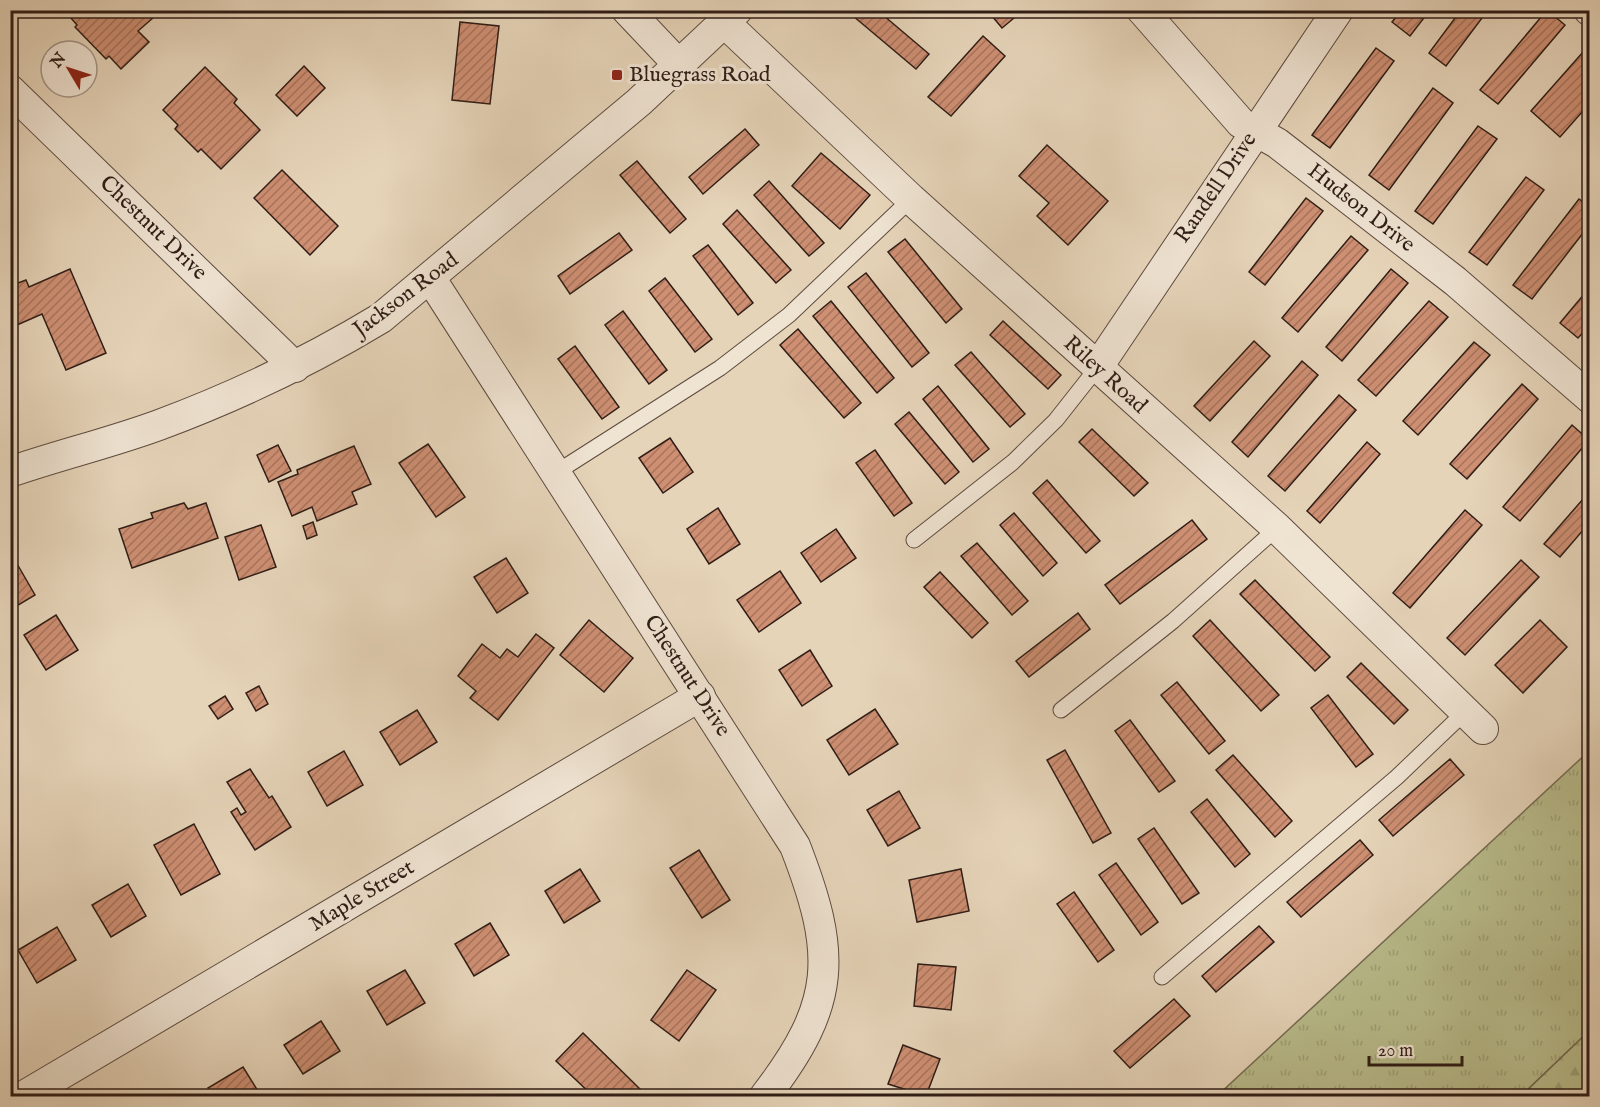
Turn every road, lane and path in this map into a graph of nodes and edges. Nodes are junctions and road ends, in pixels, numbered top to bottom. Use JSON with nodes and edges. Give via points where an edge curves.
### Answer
{"nodes":[{"id":1,"x":627,"y":10,"type":"edge"},
{"id":2,"x":1142,"y":10,"type":"edge"},
{"id":3,"x":1338,"y":10,"type":"edge"},
{"id":4,"x":731,"y":16,"type":"edge"},
{"id":5,"x":680,"y":66,"type":"junction"},
{"id":6,"x":10,"y":90,"type":"edge"},
{"id":7,"x":1255,"y":131,"type":"junction"},
{"id":8,"x":911,"y":199,"type":"junction"},
{"id":9,"x":431,"y":279,"type":"junction"},
{"id":10,"x":295,"y":367,"type":"junction"},
{"id":11,"x":1097,"y":368,"type":"junction"},
{"id":12,"x":1590,"y":398,"type":"edge"},
{"id":13,"x":10,"y":472,"type":"edge"},
{"id":14,"x":558,"y":472,"type":"junction"},
{"id":15,"x":1277,"y":528,"type":"junction"},
{"id":16,"x":914,"y":540,"type":"dead end"},
{"id":17,"x":700,"y":696,"type":"junction"},
{"id":18,"x":1061,"y":710,"type":"dead end"},
{"id":19,"x":1475,"y":720,"type":"joint"},
{"id":20,"x":1162,"y":978,"type":"dead end"},
{"id":21,"x":24,"y":1096,"type":"edge"},
{"id":22,"x":765,"y":1096,"type":"edge"}],
"edges":[{"from":1,"to":5,"type":"street"},
{"from":2,"to":7,"type":"street","name":"Hudson Drive","via":[[1228,111]]},
{"from":3,"to":7,"type":"street","name":"Randell Drive"},
{"from":4,"to":5,"type":"street","name":"Jackson Road"},
{"from":4,"to":8,"type":"street","name":"Riley Road"},
{"from":5,"to":9,"type":"street","name":"Jackson Road"},
{"from":6,"to":10,"type":"street","name":"Chestnut Drive"},
{"from":7,"to":11,"type":"street","name":"Randell Drive"},
{"from":7,"to":12,"type":"street","name":"Hudson Drive","via":[[1277,142],[1455,281]]},
{"from":8,"to":11,"type":"street","name":"Riley Road"},
{"from":8,"to":14,"type":"lane","via":[[789,315],[720,368]]},
{"from":9,"to":10,"type":"street","name":"Jackson Road","via":[[381,318]]},
{"from":9,"to":14,"type":"street","name":"Chestnut Drive"},
{"from":10,"to":13,"type":"street","name":"Jackson Road","via":[[156,426]]},
{"from":11,"to":15,"type":"street","name":"Riley Road"},
{"from":11,"to":16,"type":"lane","via":[[1056,420],[1013,462]]},
{"from":14,"to":17,"type":"street","name":"Chestnut Drive"},
{"from":15,"to":18,"type":"lane","via":[[1173,621]]},
{"from":15,"to":19,"type":"street","name":"Riley Road"},
{"from":17,"to":21,"type":"street","name":"Maple Street"},
{"from":17,"to":22,"type":"street","name":"Chestnut Drive","via":[[795,846],[819,918],[824,955],[822,990],[813,1020],[802,1045]]},
{"from":19,"to":20,"type":"lane","via":[[1397,777]]}]}
